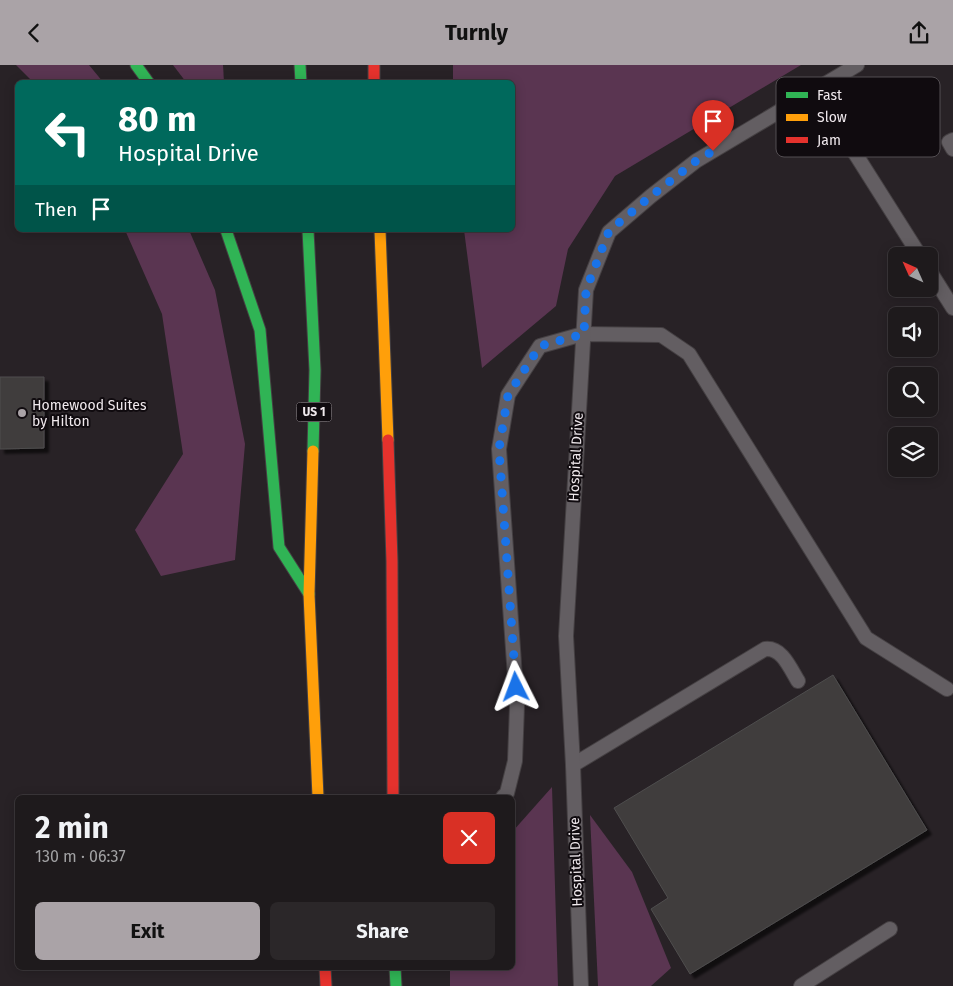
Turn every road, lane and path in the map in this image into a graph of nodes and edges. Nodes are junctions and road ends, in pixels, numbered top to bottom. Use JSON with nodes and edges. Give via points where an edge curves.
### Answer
{"nodes":[{"id":1,"x":136,"y":65,"type":"edge"},
{"id":2,"x":300,"y":65,"type":"edge"},
{"id":3,"x":374,"y":65,"type":"edge"},
{"id":4,"x":857,"y":65,"type":"edge"},
{"id":5,"x":837,"y":77,"type":"edge"},
{"id":6,"x":147,"y":80,"type":"edge"},
{"id":7,"x":301,"y":80,"type":"edge"},
{"id":8,"x":374,"y":80,"type":"edge"},
{"id":9,"x":776,"y":113,"type":"edge"},
{"id":10,"x":857,"y":157,"type":"edge"},
{"id":11,"x":227,"y":232,"type":"edge"},
{"id":12,"x":308,"y":232,"type":"edge"},
{"id":13,"x":380,"y":232,"type":"edge"},
{"id":14,"x":914,"y":247,"type":"edge"},
{"id":15,"x":938,"y":284,"type":"edge"},
{"id":16,"x":953,"y":308,"type":"edge"},
{"id":17,"x":584,"y":334,"type":"junction"},
{"id":18,"x":309,"y":594,"type":"junction"},
{"id":19,"x":798,"y":681,"type":"dead end"},
{"id":20,"x":947,"y":689,"type":"dead end"},
{"id":21,"x":573,"y":765,"type":"junction"},
{"id":22,"x":318,"y":795,"type":"edge"},
{"id":23,"x":393,"y":795,"type":"edge"},
{"id":24,"x":506,"y":795,"type":"edge"},
{"id":25,"x":890,"y":929,"type":"dead end"},
{"id":26,"x":325,"y":970,"type":"edge"},
{"id":27,"x":395,"y":970,"type":"edge"},
{"id":28,"x":326,"y":986,"type":"edge"},
{"id":29,"x":396,"y":986,"type":"edge"},
{"id":30,"x":581,"y":986,"type":"edge"},
{"id":31,"x":801,"y":986,"type":"edge"}],
"edges":[{"from":1,"to":6,"type":"highway"},
{"from":2,"to":7,"type":"highway"},
{"from":3,"to":8,"type":"highway"},
{"from":4,"to":5,"type":"lane","name":"Hospital Drive"},
{"from":9,"to":17,"type":"lane","name":"Hospital Drive","via":[[696,161],[609,231],[586,290]]},
{"from":10,"to":14,"type":"lane"},
{"from":11,"to":18,"type":"highway","via":[[260,330],[279,547]]},
{"from":12,"to":18,"type":"highway","number":"US 1","via":[[315,370]]},
{"from":13,"to":23,"type":"highway","via":[[392,561]]},
{"from":15,"to":16,"type":"lane"},
{"from":17,"to":20,"type":"lane","via":[[661,335],[689,354],[866,638]]},
{"from":17,"to":21,"type":"lane","name":"Hospital Drive","via":[[566,636]]},
{"from":17,"to":24,"type":"lane","via":[[540,346],[508,395],[499,449],[517,706],[515,761]]},
{"from":18,"to":22,"type":"highway","number":"US 1"},
{"from":19,"to":21,"type":"lane","via":[[780,653],[772,648],[765,649]]},
{"from":21,"to":30,"type":"lane","name":"Hospital Drive"},
{"from":25,"to":31,"type":"lane"},
{"from":26,"to":28,"type":"highway"},
{"from":27,"to":29,"type":"highway"}]}
